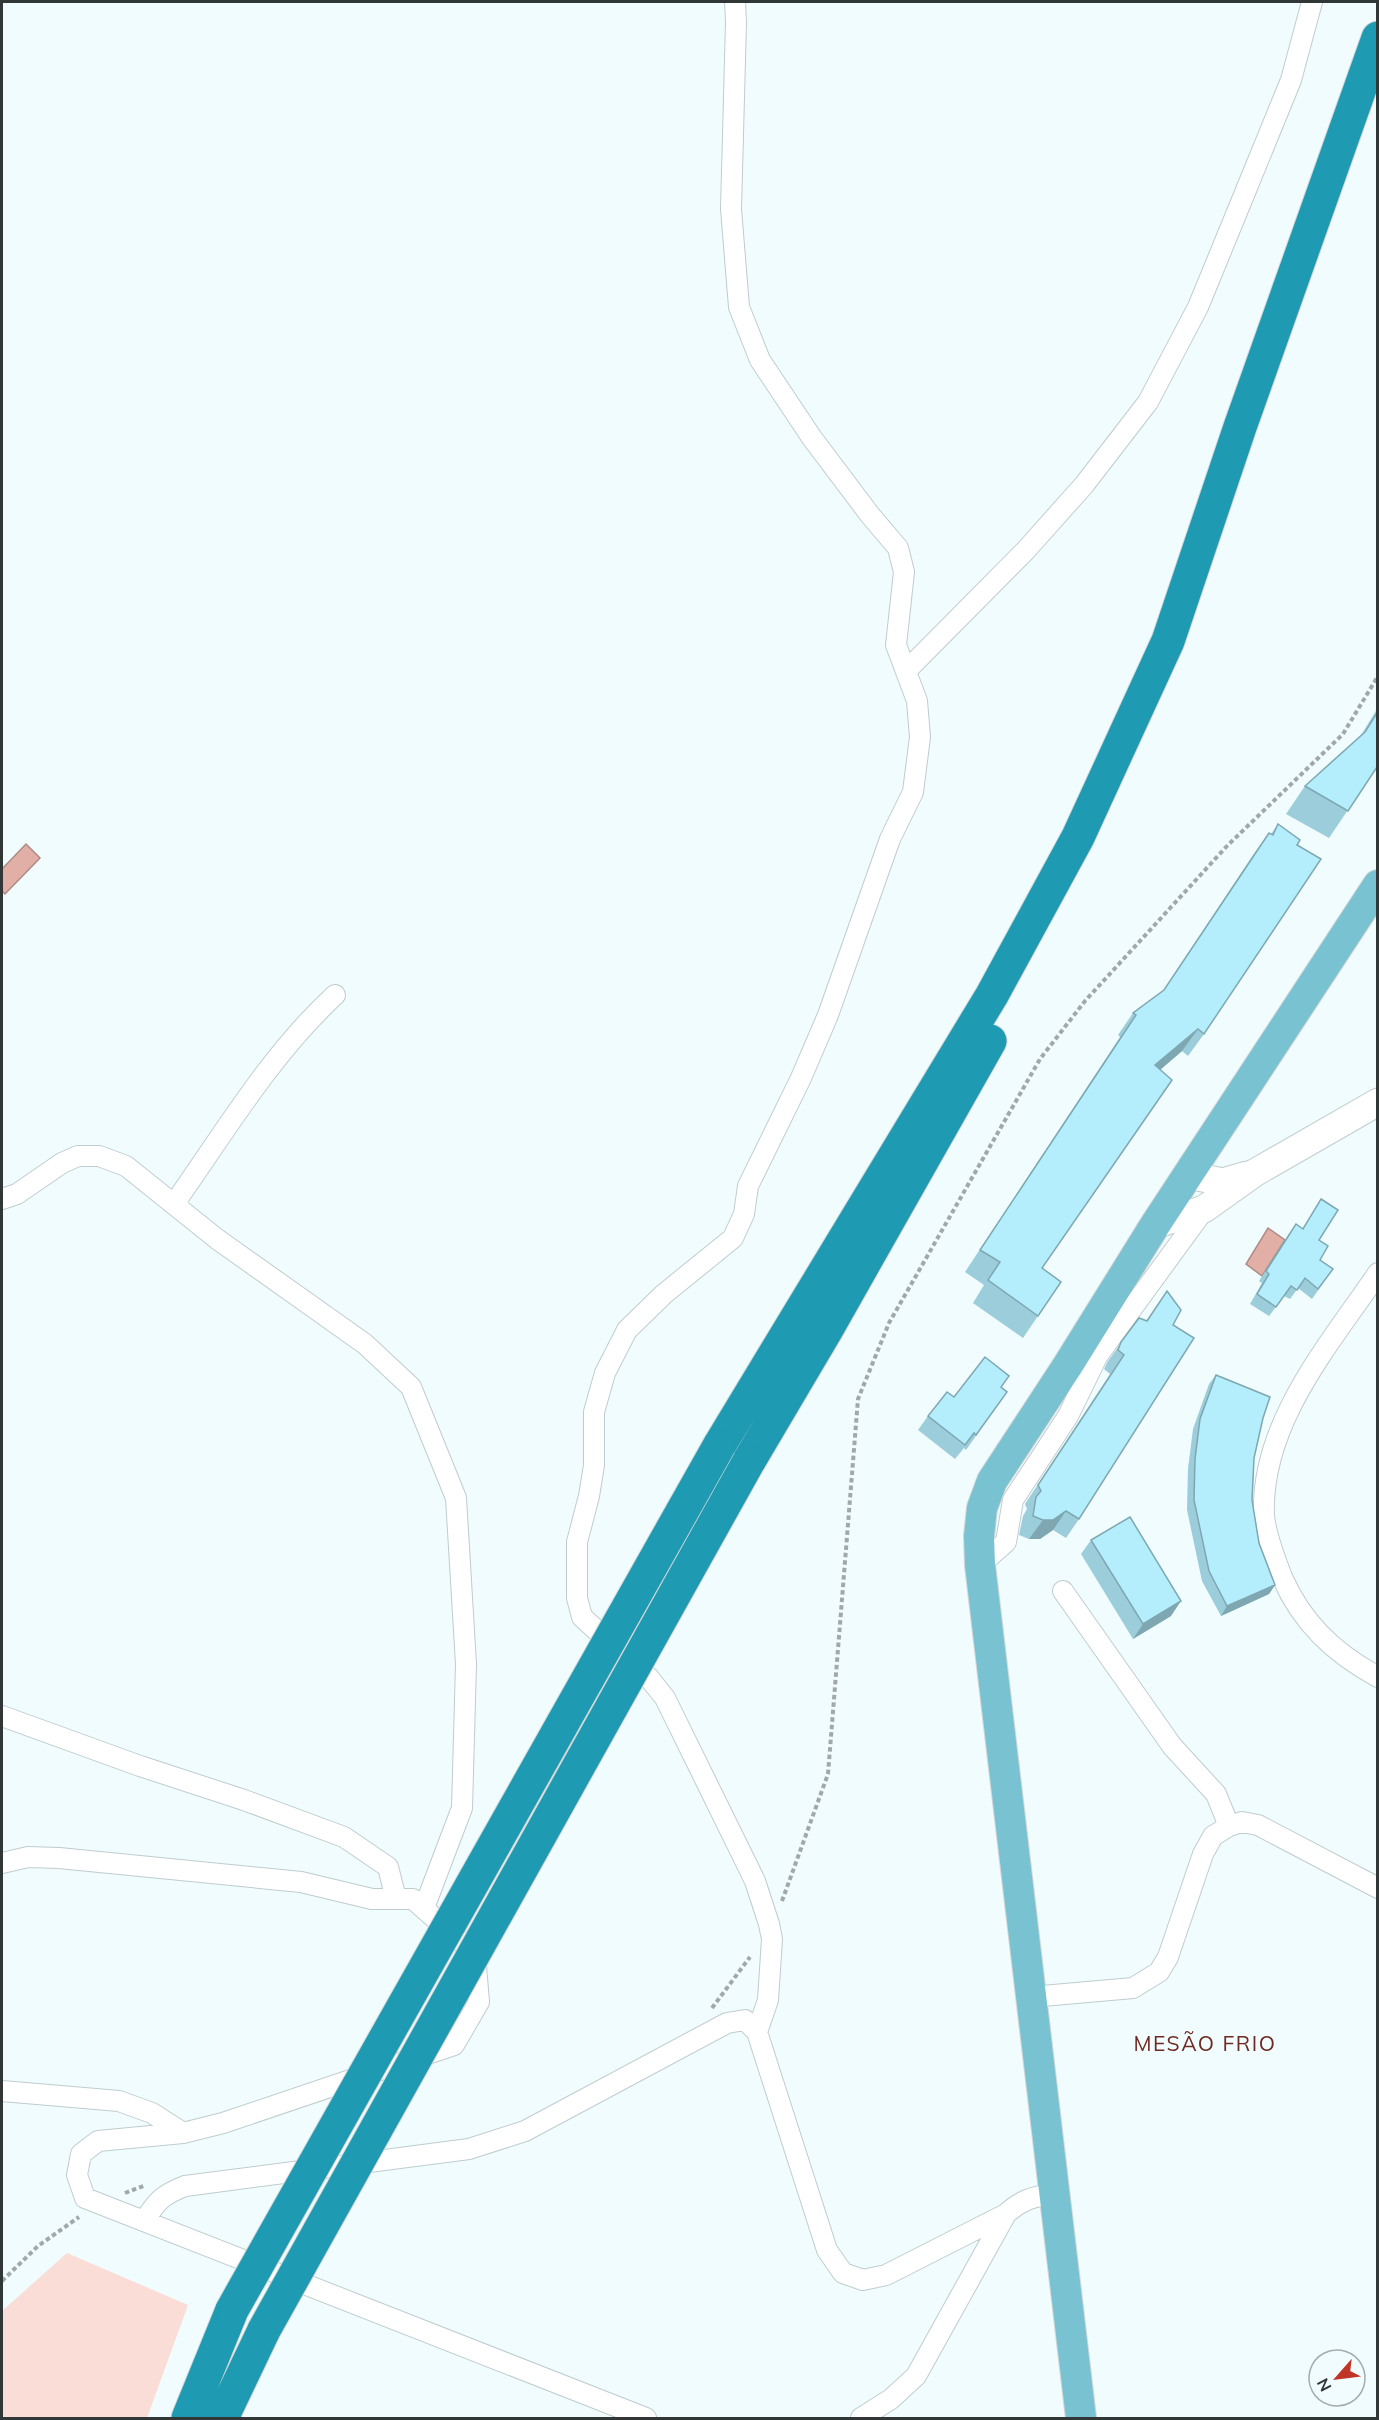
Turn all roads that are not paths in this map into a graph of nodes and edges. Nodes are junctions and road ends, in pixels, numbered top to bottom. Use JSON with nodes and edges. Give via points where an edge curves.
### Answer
{"nodes":[{"id":1,"x":735,"y":2,"type":"edge"},
{"id":2,"x":1312,"y":2,"type":"edge"},
{"id":3,"x":1377,"y":38,"type":"edge"},
{"id":4,"x":1377,"y":88,"type":"edge"},
{"id":5,"x":906,"y":671,"type":"junction"},
{"id":6,"x":1377,"y":885,"type":"edge"},
{"id":7,"x":335,"y":995,"type":"dead end"},
{"id":8,"x":1377,"y":1102,"type":"edge"},
{"id":9,"x":1206,"y":1147,"type":"junction"},
{"id":10,"x":1256,"y":1172,"type":"junction"},
{"id":11,"x":1188,"y":1175,"type":"junction"},
{"id":12,"x":1223,"y":1182,"type":"junction"},
{"id":13,"x":2,"y":1199,"type":"edge"},
{"id":14,"x":174,"y":1204,"type":"junction"},
{"id":15,"x":1204,"y":1209,"type":"junction"},
{"id":16,"x":1155,"y":1224,"type":"junction"},
{"id":17,"x":1377,"y":1273,"type":"edge"},
{"id":18,"x":980,"y":1565,"type":"junction"},
{"id":19,"x":1063,"y":1591,"type":"dead end"},
{"id":20,"x":1377,"y":1677,"type":"edge"},
{"id":21,"x":2,"y":1716,"type":"edge"},
{"id":22,"x":1229,"y":1826,"type":"junction"},
{"id":23,"x":2,"y":1863,"type":"edge"},
{"id":24,"x":1377,"y":1888,"type":"edge"},
{"id":25,"x":396,"y":1899,"type":"junction"},
{"id":26,"x":424,"y":1908,"type":"junction"},
{"id":27,"x":1031,"y":1997,"type":"junction"},
{"id":28,"x":757,"y":2032,"type":"junction"},
{"id":29,"x":2,"y":2091,"type":"edge"},
{"id":30,"x":183,"y":2133,"type":"junction"},
{"id":31,"x":1054,"y":2194,"type":"junction"},
{"id":32,"x":1006,"y":2214,"type":"junction"},
{"id":33,"x":144,"y":2222,"type":"junction"},
{"id":34,"x":188,"y":2418,"type":"edge"},
{"id":35,"x":222,"y":2418,"type":"edge"},
{"id":36,"x":646,"y":2418,"type":"edge"},
{"id":37,"x":861,"y":2418,"type":"edge"},
{"id":38,"x":1082,"y":2418,"type":"edge"}],
"edges":[{"from":1,"to":5,"type":"street","via":[[731,209],[739,307],[760,360],[812,438],[898,548],[904,572],[896,645]]},
{"from":2,"to":5,"type":"street","via":[[1291,80],[1244,195],[1198,306],[1148,402],[1084,485],[1026,550]]},
{"from":3,"to":34,"type":"highway","bridge":true,"via":[[1168,641],[1078,837],[992,994],[719,1446],[232,2310]]},
{"from":4,"to":35,"type":"highway","bridge":true,"via":[[1189,620],[1056,924],[749,1461],[264,2330]]},
{"from":5,"to":28,"type":"street","via":[[917,701],[920,737],[913,792],[890,839],[819,1036],[748,1186],[744,1214],[733,1238],[627,1330],[605,1373],[594,1412],[594,1465],[577,1542],[577,1598],[582,1617],[649,1678],[664,1698],[755,1881],[772,1939],[768,2000]]},
{"from":6,"to":9,"type":"main road"},
{"from":7,"to":14,"type":"street","via":[[311,1017],[252,1093]]},
{"from":8,"to":10,"type":"street"},
{"from":9,"to":11,"type":"main road"},
{"from":9,"to":12,"type":"street"},
{"from":10,"to":12,"type":"street"},
{"from":10,"to":15,"type":"street"},
{"from":11,"to":12,"type":"street"},
{"from":11,"to":16,"type":"main road"},
{"from":12,"to":15,"type":"street"},
{"from":13,"to":14,"type":"street","via":[[17,1194],[62,1163],[78,1156],[99,1156],[126,1166]]},
{"from":14,"to":26,"type":"street","via":[[364,1344],[411,1387],[456,1498],[466,1664],[462,1808]]},
{"from":15,"to":16,"type":"street"},
{"from":15,"to":18,"type":"street","via":[[1098,1355],[1068,1416],[1013,1500],[1006,1542]]},
{"from":16,"to":18,"type":"main road","via":[[992,1481],[982,1508]]},
{"from":17,"to":20,"type":"street","via":[[1283,1421],[1268,1467],[1264,1517],[1289,1593],[1317,1635]]},
{"from":18,"to":27,"type":"main road"},
{"from":19,"to":22,"type":"street","via":[[1172,1746],[1216,1794]]},
{"from":21,"to":25,"type":"street","via":[[344,1838],[388,1867]]},
{"from":22,"to":24,"type":"street","via":[[1242,1822],[1258,1825]]},
{"from":22,"to":27,"type":"street","via":[[1213,1836],[1203,1854],[1168,1957],[1159,1972],[1133,1988]]},
{"from":23,"to":25,"type":"street","via":[[28,1857],[58,1858],[301,1882],[372,1899]]},
{"from":25,"to":26,"type":"street","via":[[413,1899]]},
{"from":26,"to":30,"type":"street","via":[[475,1954],[479,2002],[454,2045]]},
{"from":27,"to":31,"type":"main road"},
{"from":28,"to":32,"type":"street","via":[[827,2250],[843,2273],[863,2280],[886,2275]]},
{"from":28,"to":33,"type":"street","via":[[745,2020],[727,2023],[525,2131],[469,2149],[185,2186],[166,2193]]},
{"from":29,"to":30,"type":"street","via":[[119,2101],[152,2114]]},
{"from":30,"to":33,"type":"street","via":[[98,2141],[81,2154],[76,2175],[85,2198]]},
{"from":31,"to":32,"type":"street","via":[[1018,2203]]},
{"from":31,"to":38,"type":"main road"},
{"from":32,"to":37,"type":"street","via":[[916,2376],[891,2399]]},
{"from":33,"to":36,"type":"street"}]}
